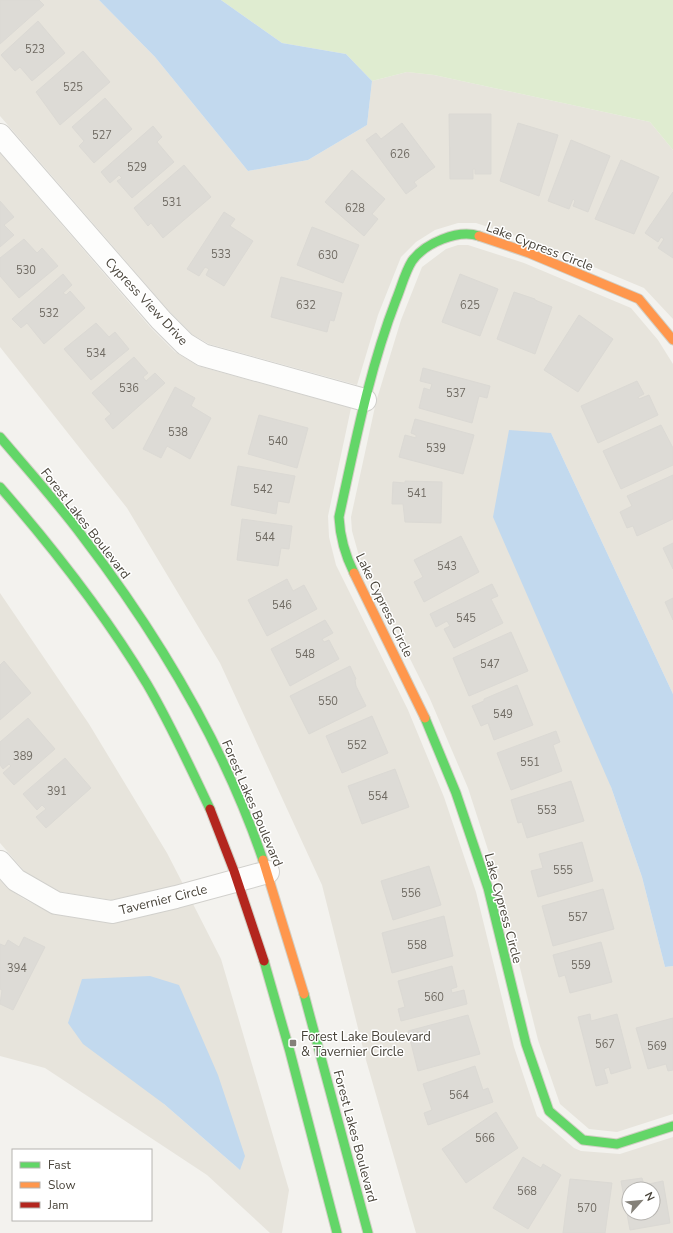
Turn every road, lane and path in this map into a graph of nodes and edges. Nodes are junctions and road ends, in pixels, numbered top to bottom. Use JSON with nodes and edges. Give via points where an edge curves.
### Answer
{"nodes":[{"id":1,"x":0,"y":135,"type":"edge"},
{"id":2,"x":673,"y":340,"type":"edge"},
{"id":3,"x":365,"y":400,"type":"junction"},
{"id":4,"x":0,"y":438,"type":"edge"},
{"id":5,"x":0,"y":487,"type":"edge"},
{"id":6,"x":0,"y":862,"type":"edge"},
{"id":7,"x":268,"y":872,"type":"junction"},
{"id":8,"x":237,"y":880,"type":"junction"},
{"id":9,"x":673,"y":1126,"type":"edge"},
{"id":10,"x":337,"y":1233,"type":"edge"},
{"id":11,"x":368,"y":1233,"type":"edge"}],
"edges":[{"from":1,"to":3,"type":"street","name":"Cypress View Drive","via":[[161,320],[185,344],[203,355]]},
{"from":2,"to":3,"type":"main road","name":"Lake Cypress Circle","via":[[639,299],[529,253],[471,234],[458,234],[441,239],[412,261],[390,317]]},
{"from":3,"to":9,"type":"main road","name":"Lake Cypress Circle","via":[[339,517],[340,533],[348,561],[419,705],[456,793],[488,888],[526,1044],[549,1111],[583,1140],[617,1144]]},
{"from":4,"to":7,"type":"main road","name":"Forest Lakes Boulevard","via":[[94,549],[174,670],[215,745],[243,806]]},
{"from":5,"to":8,"type":"main road","via":[[69,569],[109,625],[148,688],[186,757]]},
{"from":6,"to":8,"type":"street","name":"Tavernier Circle","via":[[16,880],[56,903],[112,912]]},
{"from":7,"to":8,"type":"street","name":"Tavernier Circle"},
{"from":7,"to":11,"type":"main road","name":"Forest Lakes Boulevard","via":[[292,945]]},
{"from":8,"to":10,"type":"main road","via":[[263,955]]}]}
